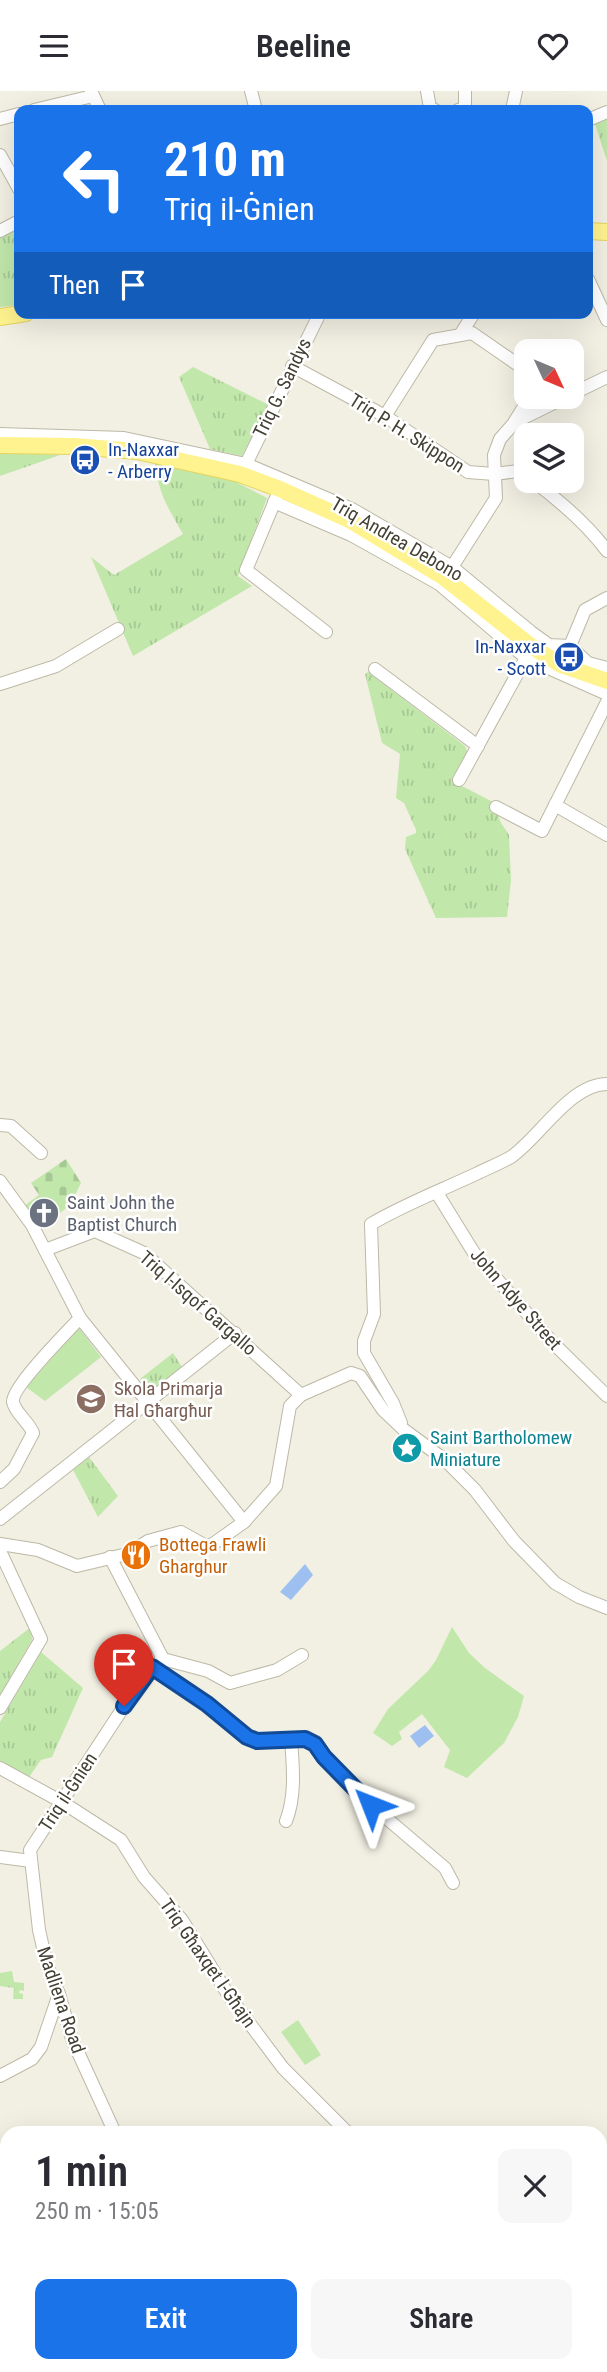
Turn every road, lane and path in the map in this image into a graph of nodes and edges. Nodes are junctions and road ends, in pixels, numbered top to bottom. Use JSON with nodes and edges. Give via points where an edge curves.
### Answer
{"nodes":[{"id":1,"x":92,"y":93,"type":"edge"},
{"id":2,"x":51,"y":105,"type":"edge"},
{"id":3,"x":0,"y":155,"type":"edge"},
{"id":4,"x":14,"y":180,"type":"edge"},
{"id":5,"x":593,"y":290,"type":"edge"},
{"id":6,"x":317,"y":319,"type":"edge"},
{"id":7,"x":470,"y":319,"type":"edge"},
{"id":8,"x":607,"y":320,"type":"edge"},
{"id":9,"x":460,"y":335,"type":"junction"},
{"id":10,"x":514,"y":362,"type":"edge"},
{"id":11,"x":292,"y":366,"type":"junction"},
{"id":12,"x":607,"y":377,"type":"edge"},
{"id":13,"x":584,"y":388,"type":"edge"},
{"id":14,"x":523,"y":409,"type":"edge"},
{"id":15,"x":541,"y":409,"type":"edge"},
{"id":16,"x":385,"y":417,"type":"junction"},
{"id":17,"x":515,"y":422,"type":"junction"},
{"id":18,"x":0,"y":434,"type":"edge"},
{"id":19,"x":0,"y":445,"type":"edge"},
{"id":20,"x":246,"y":464,"type":"junction"},
{"id":21,"x":514,"y":472,"type":"edge"},
{"id":22,"x":494,"y":474,"type":"junction"},
{"id":23,"x":547,"y":493,"type":"edge"},
{"id":24,"x":277,"y":495,"type":"junction"},
{"id":25,"x":607,"y":551,"type":"edge"},
{"id":26,"x":452,"y":567,"type":"junction"},
{"id":27,"x":607,"y":598,"type":"edge"},
{"id":28,"x":118,"y":629,"type":"dead end"},
{"id":29,"x":326,"y":632,"type":"dead end"},
{"id":30,"x":570,"y":646,"type":"junction"},
{"id":31,"x":526,"y":658,"type":"junction"},
{"id":32,"x":607,"y":668,"type":"edge"},
{"id":33,"x":374,"y":669,"type":"dead end"},
{"id":34,"x":607,"y":681,"type":"edge"},
{"id":35,"x":0,"y":684,"type":"edge"},
{"id":36,"x":607,"y":694,"type":"edge"},
{"id":37,"x":607,"y":702,"type":"edge"},
{"id":38,"x":604,"y":721,"type":"edge"},
{"id":39,"x":478,"y":746,"type":"junction"},
{"id":40,"x":459,"y":781,"type":"dead end"},
{"id":41,"x":555,"y":805,"type":"junction"},
{"id":42,"x":496,"y":807,"type":"dead end"},
{"id":43,"x":607,"y":835,"type":"edge"},
{"id":44,"x":607,"y":1084,"type":"edge"},
{"id":45,"x":0,"y":1125,"type":"edge"},
{"id":46,"x":41,"y":1153,"type":"dead end"},
{"id":47,"x":1,"y":1182,"type":"edge"},
{"id":48,"x":437,"y":1193,"type":"junction"},
{"id":49,"x":45,"y":1250,"type":"junction"},
{"id":50,"x":80,"y":1318,"type":"junction"},
{"id":51,"x":235,"y":1333,"type":"junction"},
{"id":52,"x":301,"y":1395,"type":"junction"},
{"id":53,"x":607,"y":1396,"type":"edge"},
{"id":54,"x":149,"y":1402,"type":"junction"},
{"id":55,"x":403,"y":1429,"type":"junction"},
{"id":56,"x":0,"y":1482,"type":"edge"},
{"id":57,"x":0,"y":1519,"type":"edge"},
{"id":58,"x":244,"y":1522,"type":"junction"},
{"id":59,"x":0,"y":1544,"type":"edge"},
{"id":60,"x":0,"y":1551,"type":"edge"},
{"id":61,"x":110,"y":1557,"type":"junction"},
{"id":62,"x":607,"y":1608,"type":"edge"},
{"id":63,"x":302,"y":1655,"type":"dead end"},
{"id":64,"x":158,"y":1663,"type":"junction"},
{"id":65,"x":0,"y":1707,"type":"edge"},
{"id":66,"x":291,"y":1739,"type":"junction"},
{"id":67,"x":0,"y":1768,"type":"edge"},
{"id":68,"x":62,"y":1802,"type":"junction"},
{"id":69,"x":286,"y":1821,"type":"dead end"},
{"id":70,"x":0,"y":1857,"type":"edge"},
{"id":71,"x":31,"y":1860,"type":"junction"},
{"id":72,"x":453,"y":1884,"type":"dead end"},
{"id":73,"x":59,"y":1994,"type":"junction"},
{"id":74,"x":0,"y":2076,"type":"edge"},
{"id":75,"x":112,"y":2126,"type":"edge"},
{"id":76,"x":341,"y":2126,"type":"edge"}],
"edges":[{"from":1,"to":2,"type":"street"},
{"from":3,"to":4,"type":"street"},
{"from":5,"to":8,"type":"street"},
{"from":6,"to":11,"type":"street","name":"Triq G. Sandys"},
{"from":7,"to":9,"type":"street"},
{"from":9,"to":10,"type":"street","via":[[472,333]]},
{"from":9,"to":16,"type":"street","via":[[433,340]]},
{"from":11,"to":16,"type":"street","name":"Triq P. H. Skippon"},
{"from":11,"to":20,"type":"street","name":"Triq G. Sandys"},
{"from":12,"to":13,"type":"street"},
{"from":14,"to":17,"type":"street"},
{"from":15,"to":17,"type":"street"},
{"from":16,"to":22,"type":"street","name":"Triq P. H. Skippon","via":[[468,472]]},
{"from":17,"to":22,"type":"street","via":[[497,446]]},
{"from":18,"to":20,"type":"street","name":"Triq Andrea Debono","via":[[124,438]]},
{"from":19,"to":24,"type":"main road","name":"Triq Andrea Debono","via":[[136,451],[240,474]]},
{"from":20,"to":26,"type":"street","name":"Triq Andrea Debono","via":[[352,509]]},
{"from":21,"to":22,"type":"street","name":"Triq P. H. Skippon"},
{"from":22,"to":26,"type":"street","via":[[496,498]]},
{"from":23,"to":25,"type":"street"},
{"from":24,"to":29,"type":"street","via":[[246,570]]},
{"from":24,"to":31,"type":"street","name":"Triq Andrea Debono","via":[[439,584]]},
{"from":24,"to":34,"type":"main road","name":"Triq Andrea Debono","via":[[349,520],[443,577],[561,665]]},
{"from":26,"to":30,"type":"street","name":"Triq Andrea Debono","via":[[550,645]]},
{"from":27,"to":30,"type":"street","via":[[585,610]]},
{"from":28,"to":35,"type":"street","via":[[56,666]]},
{"from":30,"to":32,"type":"street","name":"Triq Andrea Debono","via":[[588,663]]},
{"from":31,"to":36,"type":"street","name":"Triq Andrea Debono"},
{"from":31,"to":39,"type":"street"},
{"from":33,"to":39,"type":"street"},
{"from":37,"to":38,"type":"street"},
{"from":38,"to":41,"type":"street"},
{"from":39,"to":40,"type":"street"},
{"from":41,"to":42,"type":"street","via":[[542,831]]},
{"from":41,"to":43,"type":"street"},
{"from":44,"to":48,"type":"street","via":[[588,1087],[512,1156]]},
{"from":45,"to":46,"type":"street","via":[[11,1126]]},
{"from":47,"to":49,"type":"street"},
{"from":48,"to":53,"type":"street","name":"John Adye Street","via":[[474,1253]]},
{"from":48,"to":55,"type":"street","via":[[371,1224],[374,1314],[364,1353]]},
{"from":49,"to":50,"type":"street"},
{"from":49,"to":51,"type":"street","name":"Triq l-Isqof Gargallo","via":[[94,1231],[144,1253]]},
{"from":50,"to":54,"type":"street"},
{"from":50,"to":56,"type":"street","via":[[13,1395],[13,1405],[33,1433],[14,1469]]},
{"from":51,"to":52,"type":"street","name":"Triq l-Isqof Gargallo"},
{"from":51,"to":54,"type":"street"},
{"from":52,"to":55,"type":"street","via":[[351,1373],[360,1377]]},
{"from":52,"to":58,"type":"street","via":[[290,1406],[276,1486]]},
{"from":54,"to":57,"type":"street"},
{"from":54,"to":58,"type":"street"},
{"from":55,"to":62,"type":"street","via":[[475,1490],[514,1541],[555,1583]]},
{"from":58,"to":61,"type":"street","via":[[213,1544],[205,1546],[181,1532]]},
{"from":59,"to":61,"type":"street","via":[[38,1551],[77,1566]]},
{"from":60,"to":65,"type":"street","via":[[41,1639]]},
{"from":61,"to":64,"type":"street"},
{"from":63,"to":64,"type":"street","via":[[277,1670],[230,1683],[208,1671]]},
{"from":64,"to":66,"type":"street","via":[[247,1737],[257,1741]]},
{"from":64,"to":68,"type":"street","name":"Triq il-Ġnien"},
{"from":66,"to":69,"type":"street","via":[[291,1809]]},
{"from":66,"to":72,"type":"street","via":[[315,1744],[371,1805],[445,1868]]},
{"from":67,"to":68,"type":"street","name":"Triq Għaxqet l-Għajn"},
{"from":68,"to":71,"type":"street","name":"Triq il-Ġnien","via":[[30,1850]]},
{"from":68,"to":76,"type":"street","name":"Triq Għaxqet l-Għajn","via":[[121,1840],[283,2068]]},
{"from":70,"to":71,"type":"street"},
{"from":71,"to":73,"type":"street","name":"Madliena Road","via":[[39,1930]]},
{"from":73,"to":74,"type":"street","via":[[41,2047],[32,2059]]},
{"from":73,"to":75,"type":"street","name":"Madliena Road","via":[[72,2039]]}]}
